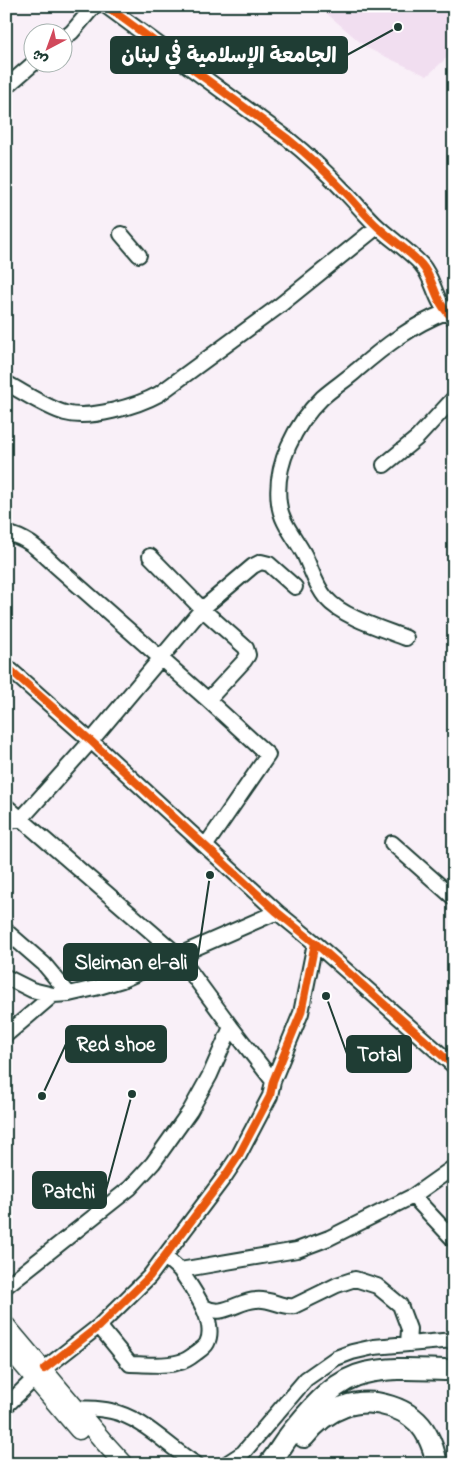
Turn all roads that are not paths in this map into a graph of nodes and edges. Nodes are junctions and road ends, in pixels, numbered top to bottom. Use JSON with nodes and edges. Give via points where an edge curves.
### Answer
{"nodes":[{"id":1,"x":94,"y":6,"type":"edge"},
{"id":2,"x":106,"y":6,"type":"edge"},
{"id":3,"x":72,"y":32,"type":"edge"},
{"id":4,"x":23,"y":72,"type":"edge"},
{"id":5,"x":6,"y":87,"type":"edge"},
{"id":6,"x":378,"y":226,"type":"junction"},
{"id":7,"x":121,"y":234,"type":"dead end"},
{"id":8,"x":138,"y":255,"type":"dead end"},
{"id":9,"x":450,"y":315,"type":"edge"},
{"id":10,"x":6,"y":383,"type":"edge"},
{"id":11,"x":454,"y":398,"type":"edge"},
{"id":12,"x":384,"y":465,"type":"dead end"},
{"id":13,"x":6,"y":533,"type":"edge"},
{"id":14,"x":150,"y":556,"type":"dead end"},
{"id":15,"x":295,"y":587,"type":"dead end"},
{"id":16,"x":202,"y":609,"type":"junction"},
{"id":17,"x":406,"y":638,"type":"dead end"},
{"id":18,"x":162,"y":659,"type":"junction"},
{"id":19,"x":6,"y":666,"type":"edge"},
{"id":20,"x":208,"y":700,"type":"junction"},
{"id":21,"x":91,"y":741,"type":"junction"},
{"id":22,"x":6,"y":806,"type":"edge"},
{"id":23,"x":20,"y":819,"type":"junction"},
{"id":24,"x":6,"y":822,"type":"edge"},
{"id":25,"x":392,"y":843,"type":"dead end"},
{"id":26,"x":206,"y":845,"type":"junction"},
{"id":27,"x":454,"y":898,"type":"edge"},
{"id":28,"x":277,"y":912,"type":"junction"},
{"id":29,"x":6,"y":931,"type":"edge"},
{"id":30,"x":315,"y":942,"type":"junction"},
{"id":31,"x":178,"y":956,"type":"junction"},
{"id":32,"x":6,"y":977,"type":"edge"},
{"id":33,"x":69,"y":994,"type":"junction"},
{"id":34,"x":53,"y":995,"type":"junction"},
{"id":35,"x":231,"y":1027,"type":"junction"},
{"id":36,"x":6,"y":1035,"type":"edge"},
{"id":37,"x":454,"y":1066,"type":"edge"},
{"id":38,"x":273,"y":1080,"type":"junction"},
{"id":39,"x":454,"y":1167,"type":"edge"},
{"id":40,"x":413,"y":1196,"type":"junction"},
{"id":41,"x":454,"y":1240,"type":"edge"},
{"id":42,"x":165,"y":1257,"type":"junction"},
{"id":43,"x":180,"y":1270,"type":"junction"},
{"id":44,"x":6,"y":1286,"type":"edge"},
{"id":45,"x":204,"y":1307,"type":"junction"},
{"id":46,"x":230,"y":1308,"type":"junction"},
{"id":47,"x":6,"y":1326,"type":"edge"},
{"id":48,"x":99,"y":1326,"type":"junction"},
{"id":49,"x":209,"y":1338,"type":"junction"},
{"id":50,"x":454,"y":1340,"type":"edge"},
{"id":51,"x":408,"y":1344,"type":"junction"},
{"id":52,"x":6,"y":1345,"type":"edge"},
{"id":53,"x":454,"y":1370,"type":"edge"},
{"id":54,"x":39,"y":1374,"type":"junction"},
{"id":55,"x":6,"y":1406,"type":"edge"},
{"id":56,"x":76,"y":1408,"type":"junction"},
{"id":57,"x":109,"y":1464,"type":"edge"},
{"id":58,"x":124,"y":1464,"type":"edge"},
{"id":59,"x":196,"y":1464,"type":"edge"},
{"id":60,"x":226,"y":1464,"type":"edge"},
{"id":61,"x":268,"y":1464,"type":"edge"},
{"id":62,"x":282,"y":1464,"type":"edge"},
{"id":63,"x":437,"y":1464,"type":"edge"}],
"edges":[{"from":1,"to":3,"type":"street"},
{"from":2,"to":6,"type":"street","via":[[288,139],[333,179]]},
{"from":4,"to":5,"type":"street"},
{"from":6,"to":9,"type":"street","via":[[424,268],[435,294]]},
{"from":6,"to":10,"type":"street","via":[[279,306],[146,401],[110,412],[66,414]]},
{"from":7,"to":8,"type":"street"},
{"from":9,"to":17,"type":"street","via":[[426,320],[402,334],[322,398],[308,414],[285,453],[278,491],[282,518],[326,598],[354,617]]},
{"from":11,"to":12,"type":"street","via":[[418,438]]},
{"from":13,"to":18,"type":"street","via":[[27,540],[36,547]]},
{"from":14,"to":16,"type":"street"},
{"from":15,"to":16,"type":"street","via":[[270,564],[256,563]]},
{"from":16,"to":18,"type":"street"},
{"from":16,"to":20,"type":"street","via":[[246,648],[248,655]]},
{"from":18,"to":20,"type":"street"},
{"from":18,"to":21,"type":"street"},
{"from":19,"to":21,"type":"street"},
{"from":20,"to":26,"type":"street","via":[[268,755]]},
{"from":21,"to":23,"type":"street"},
{"from":21,"to":26,"type":"street"},
{"from":22,"to":23,"type":"street"},
{"from":23,"to":24,"type":"street"},
{"from":23,"to":31,"type":"street"},
{"from":25,"to":27,"type":"street"},
{"from":26,"to":28,"type":"street"},
{"from":28,"to":30,"type":"street"},
{"from":28,"to":31,"type":"street"},
{"from":29,"to":33,"type":"street","via":[[44,964]]},
{"from":30,"to":37,"type":"street"},
{"from":30,"to":38,"type":"street","via":[[301,1013]]},
{"from":31,"to":33,"type":"street","via":[[122,980]]},
{"from":31,"to":35,"type":"street"},
{"from":32,"to":34,"type":"street","via":[[32,990]]},
{"from":33,"to":34,"type":"street"},
{"from":34,"to":36,"type":"street"},
{"from":35,"to":38,"type":"street"},
{"from":35,"to":44,"type":"street","via":[[190,1111],[153,1163],[130,1188]]},
{"from":38,"to":42,"type":"street","via":[[270,1096],[238,1155]]},
{"from":39,"to":40,"type":"street"},
{"from":40,"to":41,"type":"street"},
{"from":40,"to":43,"type":"street","via":[[329,1238],[297,1250]]},
{"from":42,"to":43,"type":"street"},
{"from":42,"to":48,"type":"street"},
{"from":43,"to":45,"type":"street"},
{"from":45,"to":46,"type":"street","via":[[211,1311]]},
{"from":45,"to":49,"type":"street"},
{"from":46,"to":49,"type":"street"},
{"from":46,"to":51,"type":"street","via":[[255,1300],[294,1306],[356,1279],[377,1286],[400,1305],[409,1329]]},
{"from":47,"to":54,"type":"main road"},
{"from":48,"to":49,"type":"street","via":[[130,1364],[179,1363],[202,1349]]},
{"from":48,"to":54,"type":"street"},
{"from":50,"to":51,"type":"street"},
{"from":51,"to":60,"type":"street","via":[[352,1352],[320,1368],[301,1384],[243,1453]]},
{"from":52,"to":54,"type":"main road"},
{"from":53,"to":61,"type":"highway","via":[[395,1369],[364,1373],[347,1380],[329,1392],[296,1426]]},
{"from":54,"to":55,"type":"street"},
{"from":54,"to":56,"type":"main road"},
{"from":54,"to":57,"type":"main road"},
{"from":56,"to":58,"type":"main road"},
{"from":56,"to":59,"type":"street","via":[[112,1411],[130,1418]]},
{"from":62,"to":63,"type":"highway","via":[[310,1428],[326,1416],[344,1406],[364,1403],[396,1408],[411,1417],[427,1434]]}]}
